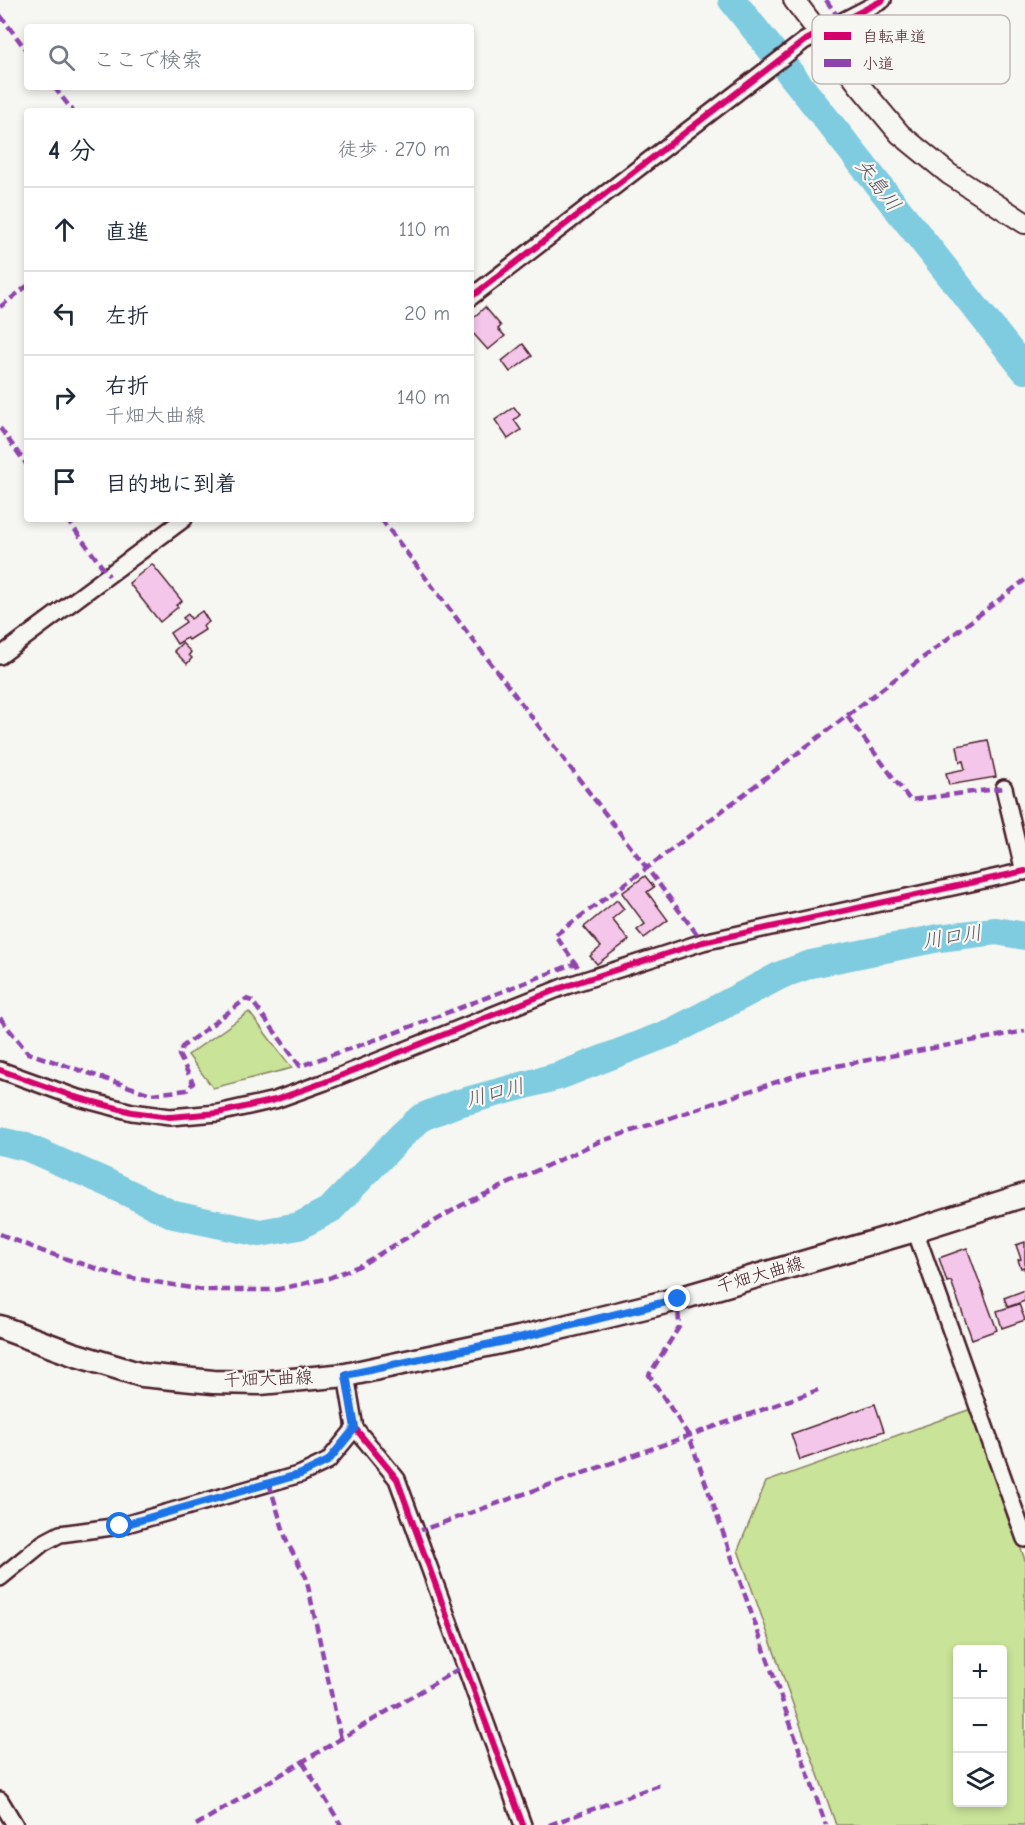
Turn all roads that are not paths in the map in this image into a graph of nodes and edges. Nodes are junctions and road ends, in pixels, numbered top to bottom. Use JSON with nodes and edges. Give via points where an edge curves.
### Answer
{"nodes":[{"id":1,"x":794,"y":0,"type":"edge"},
{"id":2,"x":883,"y":0,"type":"edge"},
{"id":3,"x":854,"y":15,"type":"edge"},
{"id":4,"x":812,"y":37,"type":"joint"},
{"id":5,"x":858,"y":84,"type":"edge"},
{"id":6,"x":1025,"y":223,"type":"edge"},
{"id":7,"x":474,"y":295,"type":"edge"},
{"id":8,"x":180,"y":522,"type":"edge"},
{"id":9,"x":0,"y":656,"type":"edge"},
{"id":10,"x":1004,"y":788,"type":"dead end"},
{"id":11,"x":1024,"y":872,"type":"edge"},
{"id":12,"x":0,"y":1070,"type":"edge"},
{"id":13,"x":1025,"y":1195,"type":"edge"},
{"id":14,"x":915,"y":1230,"type":"junction"},
{"id":15,"x":0,"y":1327,"type":"edge"},
{"id":16,"x":346,"y":1375,"type":"junction"},
{"id":17,"x":355,"y":1428,"type":"junction"},
{"id":18,"x":1025,"y":1539,"type":"edge"},
{"id":19,"x":0,"y":1578,"type":"edge"},
{"id":20,"x":0,"y":1800,"type":"edge"},
{"id":21,"x":15,"y":1825,"type":"edge"},
{"id":22,"x":524,"y":1825,"type":"edge"}],
"edges":[{"from":1,"to":4,"type":"street"},
{"from":2,"to":3,"type":"street"},
{"from":4,"to":7,"type":"street"},
{"from":5,"to":6,"type":"street","via":[[900,134],[949,174]]},
{"from":8,"to":9,"type":"street"},
{"from":10,"to":11,"type":"street"},
{"from":11,"to":12,"type":"street","via":[[703,942],[563,987],[275,1100],[218,1113],[170,1117],[132,1112]]},
{"from":13,"to":14,"type":"main road","name":"千畑大曲線"},
{"from":14,"to":16,"type":"main road","name":"千畑大曲線","via":[[678,1299]]},
{"from":14,"to":18,"type":"street"},
{"from":15,"to":16,"type":"main road","name":"千畑大曲線","via":[[142,1375],[260,1383]]},
{"from":16,"to":17,"type":"street"},
{"from":17,"to":19,"type":"street","via":[[328,1461],[301,1474],[120,1526],[60,1534]]},
{"from":17,"to":22,"type":"street","via":[[397,1479]]},
{"from":20,"to":21,"type":"street"}]}
